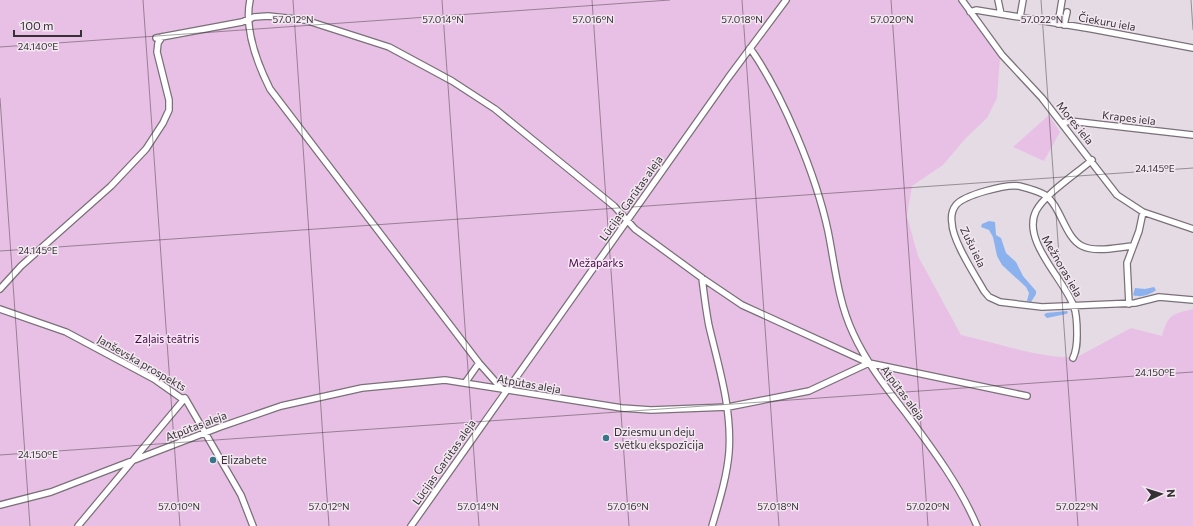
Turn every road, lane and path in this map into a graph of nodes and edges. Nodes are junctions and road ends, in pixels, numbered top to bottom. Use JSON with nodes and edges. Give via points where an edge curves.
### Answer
{"nodes":[{"id":1,"x":250,"y":0,"type":"edge"},
{"id":2,"x":786,"y":0,"type":"edge"},
{"id":3,"x":962,"y":0,"type":"edge"},
{"id":4,"x":998,"y":0,"type":"edge"},
{"id":5,"x":1023,"y":0,"type":"edge"},
{"id":6,"x":1062,"y":0,"type":"edge"},
{"id":7,"x":970,"y":12,"type":"junction"},
{"id":8,"x":1067,"y":12,"type":"dead end"},
{"id":9,"x":1001,"y":14,"type":"junction"},
{"id":10,"x":1020,"y":17,"type":"junction"},
{"id":11,"x":247,"y":20,"type":"junction"},
{"id":12,"x":1061,"y":25,"type":"junction"},
{"id":13,"x":162,"y":37,"type":"junction"},
{"id":14,"x":156,"y":38,"type":"dead end"},
{"id":15,"x":750,"y":48,"type":"junction"},
{"id":16,"x":1193,"y":48,"type":"edge"},
{"id":17,"x":1062,"y":123,"type":"junction"},
{"id":18,"x":1193,"y":135,"type":"edge"},
{"id":19,"x":1092,"y":160,"type":"junction"},
{"id":20,"x":1047,"y":196,"type":"junction"},
{"id":21,"x":1143,"y":212,"type":"junction"},
{"id":22,"x":628,"y":221,"type":"junction"},
{"id":23,"x":1193,"y":229,"type":"edge"},
{"id":24,"x":1133,"y":246,"type":"junction"},
{"id":25,"x":702,"y":278,"type":"junction"},
{"id":26,"x":0,"y":289,"type":"edge"},
{"id":27,"x":1193,"y":300,"type":"edge"},
{"id":28,"x":1129,"y":304,"type":"junction"},
{"id":29,"x":1074,"y":306,"type":"junction"},
{"id":30,"x":0,"y":309,"type":"edge"},
{"id":31,"x":1073,"y":358,"type":"dead end"},
{"id":32,"x":868,"y":362,"type":"junction"},
{"id":33,"x":479,"y":363,"type":"junction"},
{"id":34,"x":465,"y":383,"type":"junction"},
{"id":35,"x":504,"y":390,"type":"junction"},
{"id":36,"x":1027,"y":396,"type":"dead end"},
{"id":37,"x":184,"y":398,"type":"junction"},
{"id":38,"x":728,"y":407,"type":"junction"},
{"id":39,"x":203,"y":434,"type":"junction"},
{"id":40,"x":130,"y":462,"type":"junction"},
{"id":41,"x":107,"y":472,"type":"junction"},
{"id":42,"x":117,"y":479,"type":"junction"},
{"id":43,"x":0,"y":505,"type":"edge"},
{"id":44,"x":78,"y":526,"type":"edge"},
{"id":45,"x":253,"y":526,"type":"edge"},
{"id":46,"x":411,"y":526,"type":"edge"},
{"id":47,"x":712,"y":526,"type":"edge"},
{"id":48,"x":977,"y":526,"type":"edge"}],
"edges":[{"from":1,"to":11,"type":"street"},
{"from":2,"to":15,"type":"street","name":"Lūcijas Garūtas aleja"},
{"from":3,"to":7,"type":"street","name":"Mores iela"},
{"from":4,"to":9,"type":"street"},
{"from":5,"to":10,"type":"street"},
{"from":6,"to":12,"type":"street"},
{"from":7,"to":9,"type":"street","name":"Čiekuru iela","via":[[976,10]]},
{"from":7,"to":17,"type":"street","name":"Mores iela","via":[[1002,55]]},
{"from":8,"to":12,"type":"street"},
{"from":9,"to":10,"type":"street","name":"Čiekuru iela"},
{"from":10,"to":12,"type":"street","name":"Čiekuru iela"},
{"from":11,"to":13,"type":"street"},
{"from":11,"to":22,"type":"street","via":[[268,16],[316,22],[389,47],[412,58],[495,109],[614,206]]},
{"from":11,"to":33,"type":"street","via":[[262,72],[277,100]]},
{"from":12,"to":16,"type":"street","name":"Čiekuru iela"},
{"from":13,"to":14,"type":"street"},
{"from":13,"to":26,"type":"street","via":[[157,48],[169,107],[163,123],[146,149],[111,186],[20,266]]},
{"from":15,"to":22,"type":"street","name":"Lūcijas Garūtas aleja"},
{"from":15,"to":32,"type":"street","via":[[780,100],[812,179],[828,230],[844,312]]},
{"from":17,"to":18,"type":"street","name":"Krapes iela","via":[[1070,121]]},
{"from":17,"to":19,"type":"street","name":"Mores iela"},
{"from":19,"to":20,"type":"street","name":"Mežnoras iela","via":[[1073,178]]},
{"from":19,"to":21,"type":"street","name":"Mores iela","via":[[1117,195]]},
{"from":20,"to":24,"type":"street","via":[[1080,246],[1093,249]]},
{"from":20,"to":29,"type":"street","name":"Mežnoras iela","via":[[1034,215],[1034,236]]},
{"from":20,"to":29,"type":"street","name":"Zušu iela","via":[[1015,186],[977,194],[956,206],[952,226],[957,241],[981,286],[993,300],[1020,306]]},
{"from":21,"to":23,"type":"street","name":"Mores iela"},
{"from":21,"to":24,"type":"street"},
{"from":22,"to":25,"type":"street","via":[[635,229]]},
{"from":22,"to":35,"type":"street","name":"Lūcijas Garūtas aleja"},
{"from":24,"to":28,"type":"street","via":[[1127,263]]},
{"from":25,"to":32,"type":"street","via":[[742,305]]},
{"from":25,"to":38,"type":"street","via":[[709,325]]},
{"from":27,"to":28,"type":"street","name":"Zušu iela","via":[[1159,297]]},
{"from":28,"to":29,"type":"street","name":"Zušu iela"},
{"from":29,"to":31,"type":"street","name":"Mežnoras iela","via":[[1077,336]]},
{"from":30,"to":37,"type":"street","name":"Janševska prospekts","via":[[66,332]]},
{"from":32,"to":36,"type":"street"},
{"from":32,"to":38,"type":"street","name":"Atpūtas aleja","via":[[809,391]]},
{"from":32,"to":48,"type":"street","name":"Atpūtas aleja","via":[[950,475],[965,499]]},
{"from":33,"to":34,"type":"street"},
{"from":33,"to":35,"type":"street"},
{"from":34,"to":35,"type":"street","name":"Atpūtas aleja"},
{"from":34,"to":39,"type":"street","name":"Atpūtas aleja","via":[[439,380],[362,388],[285,405]]},
{"from":35,"to":38,"type":"street","name":"Atpūtas aleja","via":[[622,408],[652,410]]},
{"from":35,"to":46,"type":"street","name":"Lūcijas Garūtas aleja"},
{"from":37,"to":39,"type":"street","name":"Janševska prospekts"},
{"from":37,"to":40,"type":"street"},
{"from":38,"to":47,"type":"street","via":[[729,453]]},
{"from":39,"to":40,"type":"street","name":"Atpūtas aleja"},
{"from":39,"to":45,"type":"street","name":"Janševska prospekts","via":[[243,500]]},
{"from":40,"to":41,"type":"street","name":"Atpūtas aleja"},
{"from":40,"to":42,"type":"street"},
{"from":41,"to":42,"type":"street"},
{"from":41,"to":43,"type":"street","name":"Atpūtas aleja","via":[[51,492]]},
{"from":42,"to":44,"type":"street"}]}
